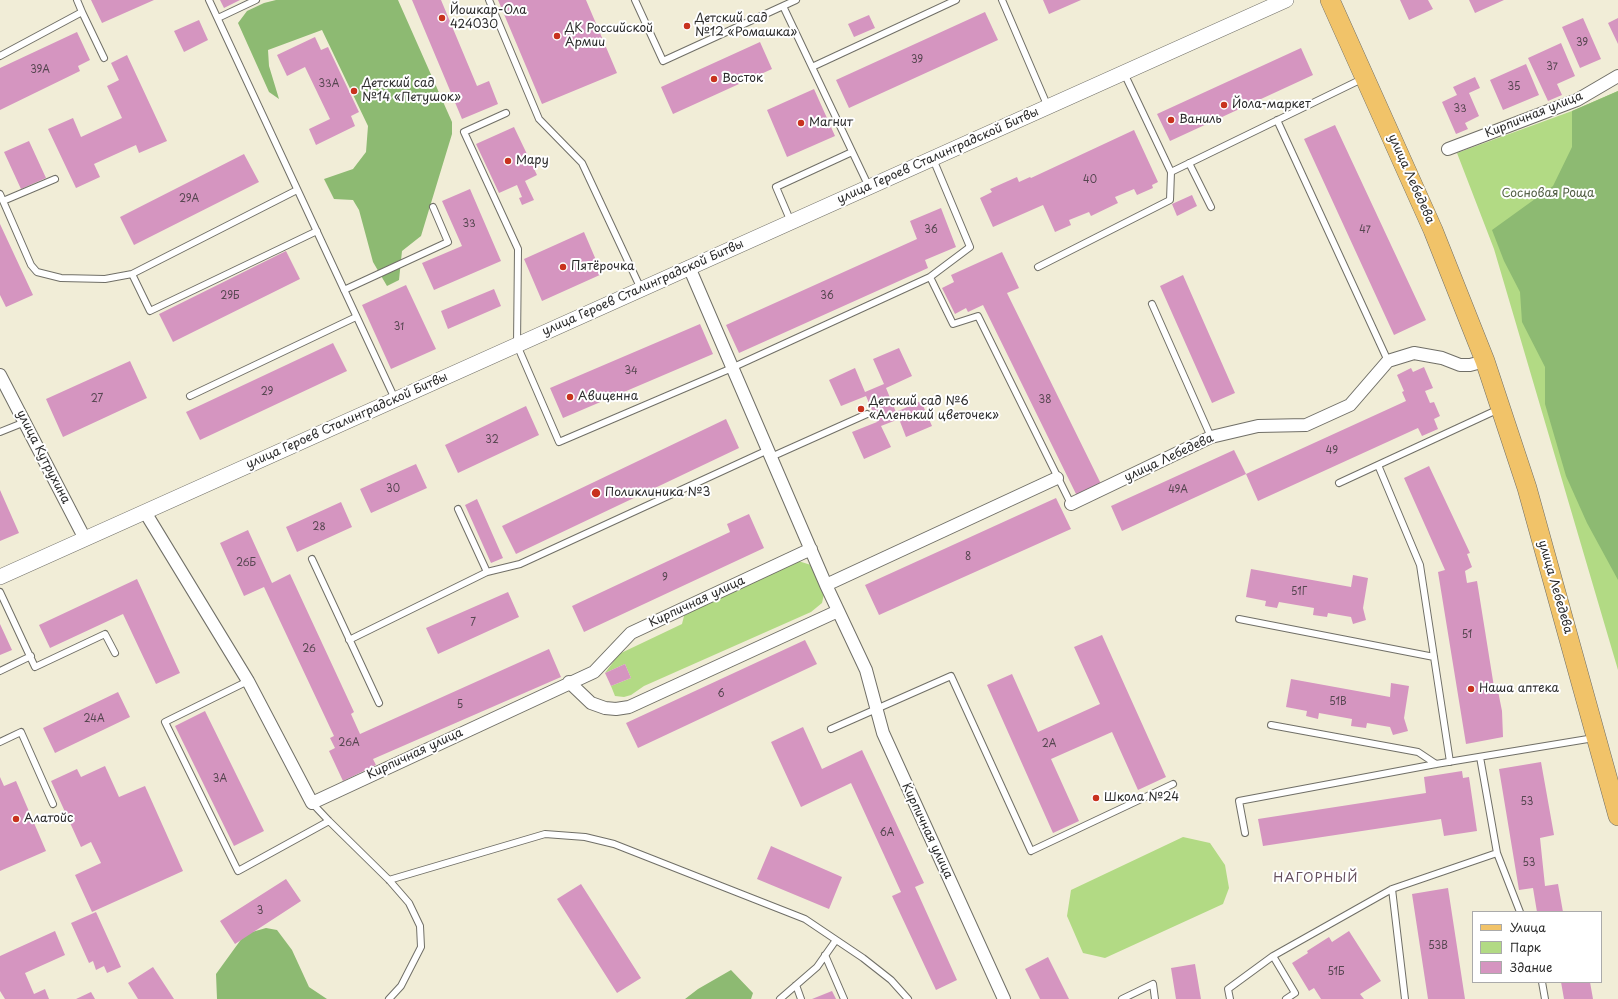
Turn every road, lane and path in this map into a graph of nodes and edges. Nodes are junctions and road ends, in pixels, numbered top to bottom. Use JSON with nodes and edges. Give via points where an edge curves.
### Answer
{"nodes":[{"id":1,"x":77,"y":0,"type":"edge"},
{"id":2,"x":210,"y":0,"type":"edge"},
{"id":3,"x":256,"y":0,"type":"edge"},
{"id":4,"x":489,"y":0,"type":"edge"},
{"id":5,"x":635,"y":0,"type":"edge"},
{"id":6,"x":796,"y":0,"type":"edge"},
{"id":7,"x":956,"y":0,"type":"edge"},
{"id":8,"x":1002,"y":0,"type":"edge"},
{"id":9,"x":1286,"y":0,"type":"edge"},
{"id":10,"x":1330,"y":0,"type":"edge"},
{"id":11,"x":783,"y":6,"type":"junction"},
{"id":12,"x":82,"y":12,"type":"junction"},
{"id":13,"x":218,"y":18,"type":"junction"},
{"id":14,"x":0,"y":56,"type":"edge"},
{"id":15,"x":104,"y":58,"type":"dead end"},
{"id":16,"x":812,"y":67,"type":"junction"},
{"id":17,"x":1124,"y":73,"type":"junction"},
{"id":18,"x":1618,"y":76,"type":"edge"},
{"id":19,"x":1366,"y":77,"type":"junction"},
{"id":20,"x":1048,"y":107,"type":"junction"},
{"id":21,"x":506,"y":113,"type":"dead end"},
{"id":22,"x":1277,"y":120,"type":"junction"},
{"id":23,"x":1448,"y":150,"type":"dead end"},
{"id":24,"x":852,"y":152,"type":"junction"},
{"id":25,"x":932,"y":158,"type":"junction"},
{"id":26,"x":1189,"y":163,"type":"junction"},
{"id":27,"x":1171,"y":172,"type":"junction"},
{"id":28,"x":55,"y":179,"type":"dead end"},
{"id":29,"x":869,"y":187,"type":"junction"},
{"id":30,"x":298,"y":190,"type":"junction"},
{"id":31,"x":0,"y":194,"type":"edge"},
{"id":32,"x":3,"y":201,"type":"junction"},
{"id":33,"x":433,"y":207,"type":"dead end"},
{"id":34,"x":1211,"y":207,"type":"dead end"},
{"id":35,"x":791,"y":222,"type":"junction"},
{"id":36,"x":316,"y":231,"type":"junction"},
{"id":37,"x":689,"y":267,"type":"junction"},
{"id":38,"x":1038,"y":267,"type":"dead end"},
{"id":39,"x":132,"y":274,"type":"junction"},
{"id":40,"x":930,"y":277,"type":"junction"},
{"id":41,"x":641,"y":289,"type":"junction"},
{"id":42,"x":344,"y":290,"type":"junction"},
{"id":43,"x":1152,"y":304,"type":"dead end"},
{"id":44,"x":356,"y":317,"type":"junction"},
{"id":45,"x":517,"y":345,"type":"junction"},
{"id":46,"x":1388,"y":361,"type":"junction"},
{"id":47,"x":1485,"y":361,"type":"junction"},
{"id":48,"x":733,"y":368,"type":"junction"},
{"id":49,"x":0,"y":375,"type":"edge"},
{"id":50,"x":190,"y":396,"type":"dead end"},
{"id":51,"x":395,"y":400,"type":"junction"},
{"id":52,"x":1500,"y":408,"type":"junction"},
{"id":53,"x":867,"y":414,"type":"dead end"},
{"id":54,"x":25,"y":422,"type":"junction"},
{"id":55,"x":0,"y":432,"type":"edge"},
{"id":56,"x":1211,"y":437,"type":"junction"},
{"id":57,"x":770,"y":453,"type":"junction"},
{"id":58,"x":1378,"y":465,"type":"junction"},
{"id":59,"x":1057,"y":478,"type":"junction"},
{"id":60,"x":1339,"y":483,"type":"dead end"},
{"id":61,"x":1071,"y":504,"type":"joint"},
{"id":62,"x":458,"y":509,"type":"dead end"},
{"id":63,"x":145,"y":512,"type":"junction"},
{"id":64,"x":85,"y":539,"type":"junction"},
{"id":65,"x":811,"y":549,"type":"junction"},
{"id":66,"x":312,"y":559,"type":"dead end"},
{"id":67,"x":487,"y":572,"type":"junction"},
{"id":68,"x":0,"y":577,"type":"edge"},
{"id":69,"x":826,"y":585,"type":"junction"},
{"id":70,"x":0,"y":592,"type":"edge"},
{"id":71,"x":838,"y":611,"type":"junction"},
{"id":72,"x":1239,"y":619,"type":"dead end"},
{"id":73,"x":349,"y":640,"type":"junction"},
{"id":74,"x":114,"y":653,"type":"dead end"},
{"id":75,"x":30,"y":656,"type":"junction"},
{"id":76,"x":1434,"y":656,"type":"junction"},
{"id":77,"x":0,"y":671,"type":"edge"},
{"id":78,"x":248,"y":681,"type":"junction"},
{"id":79,"x":569,"y":682,"type":"junction"},
{"id":80,"x":379,"y":703,"type":"dead end"},
{"id":81,"x":876,"y":709,"type":"junction"},
{"id":82,"x":1271,"y":725,"type":"dead end"},
{"id":83,"x":831,"y":728,"type":"dead end"},
{"id":84,"x":1597,"y":737,"type":"junction"},
{"id":85,"x":0,"y":742,"type":"edge"},
{"id":86,"x":1480,"y":757,"type":"junction"},
{"id":87,"x":1450,"y":762,"type":"junction"},
{"id":88,"x":1436,"y":764,"type":"junction"},
{"id":89,"x":1173,"y":784,"type":"dead end"},
{"id":90,"x":312,"y":803,"type":"junction"},
{"id":91,"x":53,"y":804,"type":"dead end"},
{"id":92,"x":1618,"y":816,"type":"edge"},
{"id":93,"x":328,"y":821,"type":"junction"},
{"id":94,"x":1245,"y":833,"type":"dead end"},
{"id":95,"x":1496,"y":853,"type":"junction"},
{"id":96,"x":389,"y":880,"type":"junction"},
{"id":97,"x":1392,"y":889,"type":"junction"},
{"id":98,"x":1520,"y":911,"type":"edge"},
{"id":99,"x":836,"y":940,"type":"junction"},
{"id":100,"x":826,"y":955,"type":"junction"},
{"id":101,"x":1273,"y":956,"type":"junction"},
{"id":102,"x":1542,"y":983,"type":"edge"},
{"id":103,"x":796,"y":985,"type":"junction"},
{"id":104,"x":388,"y":999,"type":"edge"},
{"id":105,"x":780,"y":999,"type":"edge"},
{"id":106,"x":802,"y":999,"type":"edge"},
{"id":107,"x":844,"y":999,"type":"edge"},
{"id":108,"x":908,"y":999,"type":"edge"},
{"id":109,"x":1004,"y":999,"type":"edge"},
{"id":110,"x":1122,"y":999,"type":"edge"},
{"id":111,"x":1155,"y":999,"type":"edge"},
{"id":112,"x":1230,"y":999,"type":"edge"},
{"id":113,"x":1286,"y":999,"type":"edge"},
{"id":114,"x":1405,"y":999,"type":"edge"},
{"id":115,"x":1545,"y":999,"type":"edge"}],
"edges":[{"from":1,"to":12,"type":"lane"},
{"from":2,"to":13,"type":"lane"},
{"from":3,"to":13,"type":"lane"},
{"from":4,"to":41,"type":"lane","via":[[539,119],[582,163]]},
{"from":5,"to":11,"type":"lane","via":[[663,61]]},
{"from":6,"to":11,"type":"lane"},
{"from":7,"to":16,"type":"lane"},
{"from":8,"to":20,"type":"lane"},
{"from":9,"to":17,"type":"street","name":"улица Героев Сталинградской Битвы"},
{"from":10,"to":19,"type":"main road","name":"улица Лебедева"},
{"from":11,"to":16,"type":"lane"},
{"from":12,"to":14,"type":"lane"},
{"from":12,"to":15,"type":"lane"},
{"from":13,"to":30,"type":"lane"},
{"from":16,"to":24,"type":"lane"},
{"from":17,"to":20,"type":"street","name":"улица Героев Сталинградской Битвы"},
{"from":17,"to":27,"type":"lane"},
{"from":18,"to":23,"type":"street","name":"Кирпичная улица","via":[[1577,100]]},
{"from":19,"to":22,"type":"lane"},
{"from":19,"to":47,"type":"main road","name":"улица Лебедева","via":[[1433,230]]},
{"from":20,"to":25,"type":"street","name":"улица Героев Сталинградской Битвы"},
{"from":21,"to":45,"type":"lane","via":[[464,132],[518,249]]},
{"from":22,"to":26,"type":"lane"},
{"from":22,"to":46,"type":"lane"},
{"from":24,"to":29,"type":"lane"},
{"from":24,"to":35,"type":"lane","via":[[776,187]]},
{"from":25,"to":29,"type":"street","name":"улица Героев Сталинградской Битвы"},
{"from":25,"to":40,"type":"lane","via":[[970,247]]},
{"from":26,"to":27,"type":"lane"},
{"from":26,"to":34,"type":"lane"},
{"from":27,"to":38,"type":"lane","via":[[1170,200]]},
{"from":28,"to":32,"type":"lane"},
{"from":29,"to":35,"type":"street","name":"улица Героев Сталинградской Битвы"},
{"from":30,"to":36,"type":"lane"},
{"from":30,"to":39,"type":"lane"},
{"from":31,"to":32,"type":"lane"},
{"from":32,"to":39,"type":"lane","via":[[30,265],[37,272],[61,278],[105,279]]},
{"from":33,"to":42,"type":"lane","via":[[448,242]]},
{"from":35,"to":37,"type":"street","name":"улица Героев Сталинградской Битвы"},
{"from":36,"to":39,"type":"lane","via":[[150,311]]},
{"from":36,"to":42,"type":"lane"},
{"from":37,"to":41,"type":"street","name":"улица Героев Сталинградской Битвы"},
{"from":37,"to":48,"type":"street","name":"Кирпичная улица"},
{"from":40,"to":48,"type":"lane"},
{"from":40,"to":59,"type":"lane","via":[[953,324],[978,316]]},
{"from":41,"to":45,"type":"street","name":"улица Героев Сталинградской Битвы"},
{"from":42,"to":44,"type":"lane"},
{"from":43,"to":56,"type":"lane"},
{"from":44,"to":50,"type":"lane"},
{"from":44,"to":51,"type":"lane"},
{"from":45,"to":48,"type":"lane","via":[[559,442]]},
{"from":45,"to":51,"type":"street","name":"улица Героев Сталинградской Битвы"},
{"from":46,"to":47,"type":"street","via":[[1414,353],[1460,364],[1470,365]]},
{"from":46,"to":56,"type":"street","name":"улица Лебедева","via":[[1350,405],[1306,425],[1258,426]]},
{"from":47,"to":52,"type":"main road","name":"улица Лебедева"},
{"from":48,"to":57,"type":"street","name":"Кирпичная улица"},
{"from":49,"to":54,"type":"street","name":"улица Кутрухина"},
{"from":51,"to":63,"type":"street","name":"улица Героев Сталинградской Битвы"},
{"from":52,"to":58,"type":"lane"},
{"from":52,"to":84,"type":"main road","name":"улица Лебедева","via":[[1527,488]]},
{"from":53,"to":57,"type":"lane"},
{"from":54,"to":55,"type":"lane"},
{"from":54,"to":64,"type":"street","name":"улица Кутрухина"},
{"from":56,"to":61,"type":"street","name":"улица Лебедева"},
{"from":57,"to":65,"type":"street","name":"Кирпичная улица"},
{"from":57,"to":67,"type":"lane","via":[[520,564]]},
{"from":58,"to":60,"type":"lane"},
{"from":58,"to":76,"type":"lane","via":[[1420,565]]},
{"from":59,"to":61,"type":"lane"},
{"from":59,"to":69,"type":"street"},
{"from":62,"to":67,"type":"lane"},
{"from":63,"to":64,"type":"street","name":"улица Героев Сталинградской Битвы"},
{"from":63,"to":78,"type":"street"},
{"from":64,"to":68,"type":"street","name":"улица Героев Сталинградской Битвы"},
{"from":65,"to":69,"type":"street","name":"Кирпичная улица"},
{"from":65,"to":79,"type":"street","name":"Кирпичная улица","via":[[631,633],[594,672]]},
{"from":66,"to":73,"type":"lane"},
{"from":67,"to":73,"type":"lane"},
{"from":69,"to":71,"type":"street","name":"Кирпичная улица"},
{"from":70,"to":75,"type":"lane"},
{"from":71,"to":79,"type":"street","via":[[629,707],[605,708],[591,703]]},
{"from":71,"to":81,"type":"street","name":"Кирпичная улица","via":[[866,670]]},
{"from":72,"to":76,"type":"lane"},
{"from":73,"to":80,"type":"lane"},
{"from":74,"to":75,"type":"lane","via":[[105,634],[35,667]]},
{"from":75,"to":77,"type":"lane"},
{"from":76,"to":87,"type":"lane"},
{"from":78,"to":90,"type":"street"},
{"from":78,"to":93,"type":"lane","via":[[165,722],[238,871]]},
{"from":79,"to":90,"type":"street","name":"Кирпичная улица"},
{"from":81,"to":83,"type":"lane"},
{"from":81,"to":89,"type":"lane","via":[[952,676],[1031,851]]},
{"from":81,"to":109,"type":"street","name":"Кирпичная улица","via":[[883,734]]},
{"from":82,"to":88,"type":"lane","via":[[1418,752]]},
{"from":84,"to":86,"type":"lane"},
{"from":84,"to":92,"type":"main road","name":"улица Лебедева"},
{"from":85,"to":91,"type":"lane","via":[[21,732]]},
{"from":86,"to":87,"type":"lane"},
{"from":86,"to":95,"type":"lane"},
{"from":87,"to":88,"type":"lane"},
{"from":88,"to":94,"type":"lane","via":[[1239,801]]},
{"from":90,"to":93,"type":"lane"},
{"from":93,"to":96,"type":"lane"},
{"from":95,"to":97,"type":"lane"},
{"from":95,"to":98,"type":"lane"},
{"from":96,"to":99,"type":"lane","via":[[545,834],[585,837],[614,844],[805,919]]},
{"from":96,"to":104,"type":"lane","via":[[409,903],[420,926],[421,947],[401,986]]},
{"from":97,"to":101,"type":"lane"},
{"from":97,"to":114,"type":"lane"},
{"from":99,"to":100,"type":"lane"},
{"from":99,"to":108,"type":"lane","via":[[891,980]]},
{"from":100,"to":103,"type":"lane","via":[[817,967]]},
{"from":100,"to":107,"type":"lane"},
{"from":101,"to":112,"type":"lane","via":[[1228,990]]},
{"from":101,"to":113,"type":"lane","via":[[1295,994]]},
{"from":102,"to":115,"type":"lane"},
{"from":103,"to":105,"type":"lane"},
{"from":103,"to":106,"type":"lane"},
{"from":110,"to":111,"type":"lane","via":[[1153,984]]}]}
